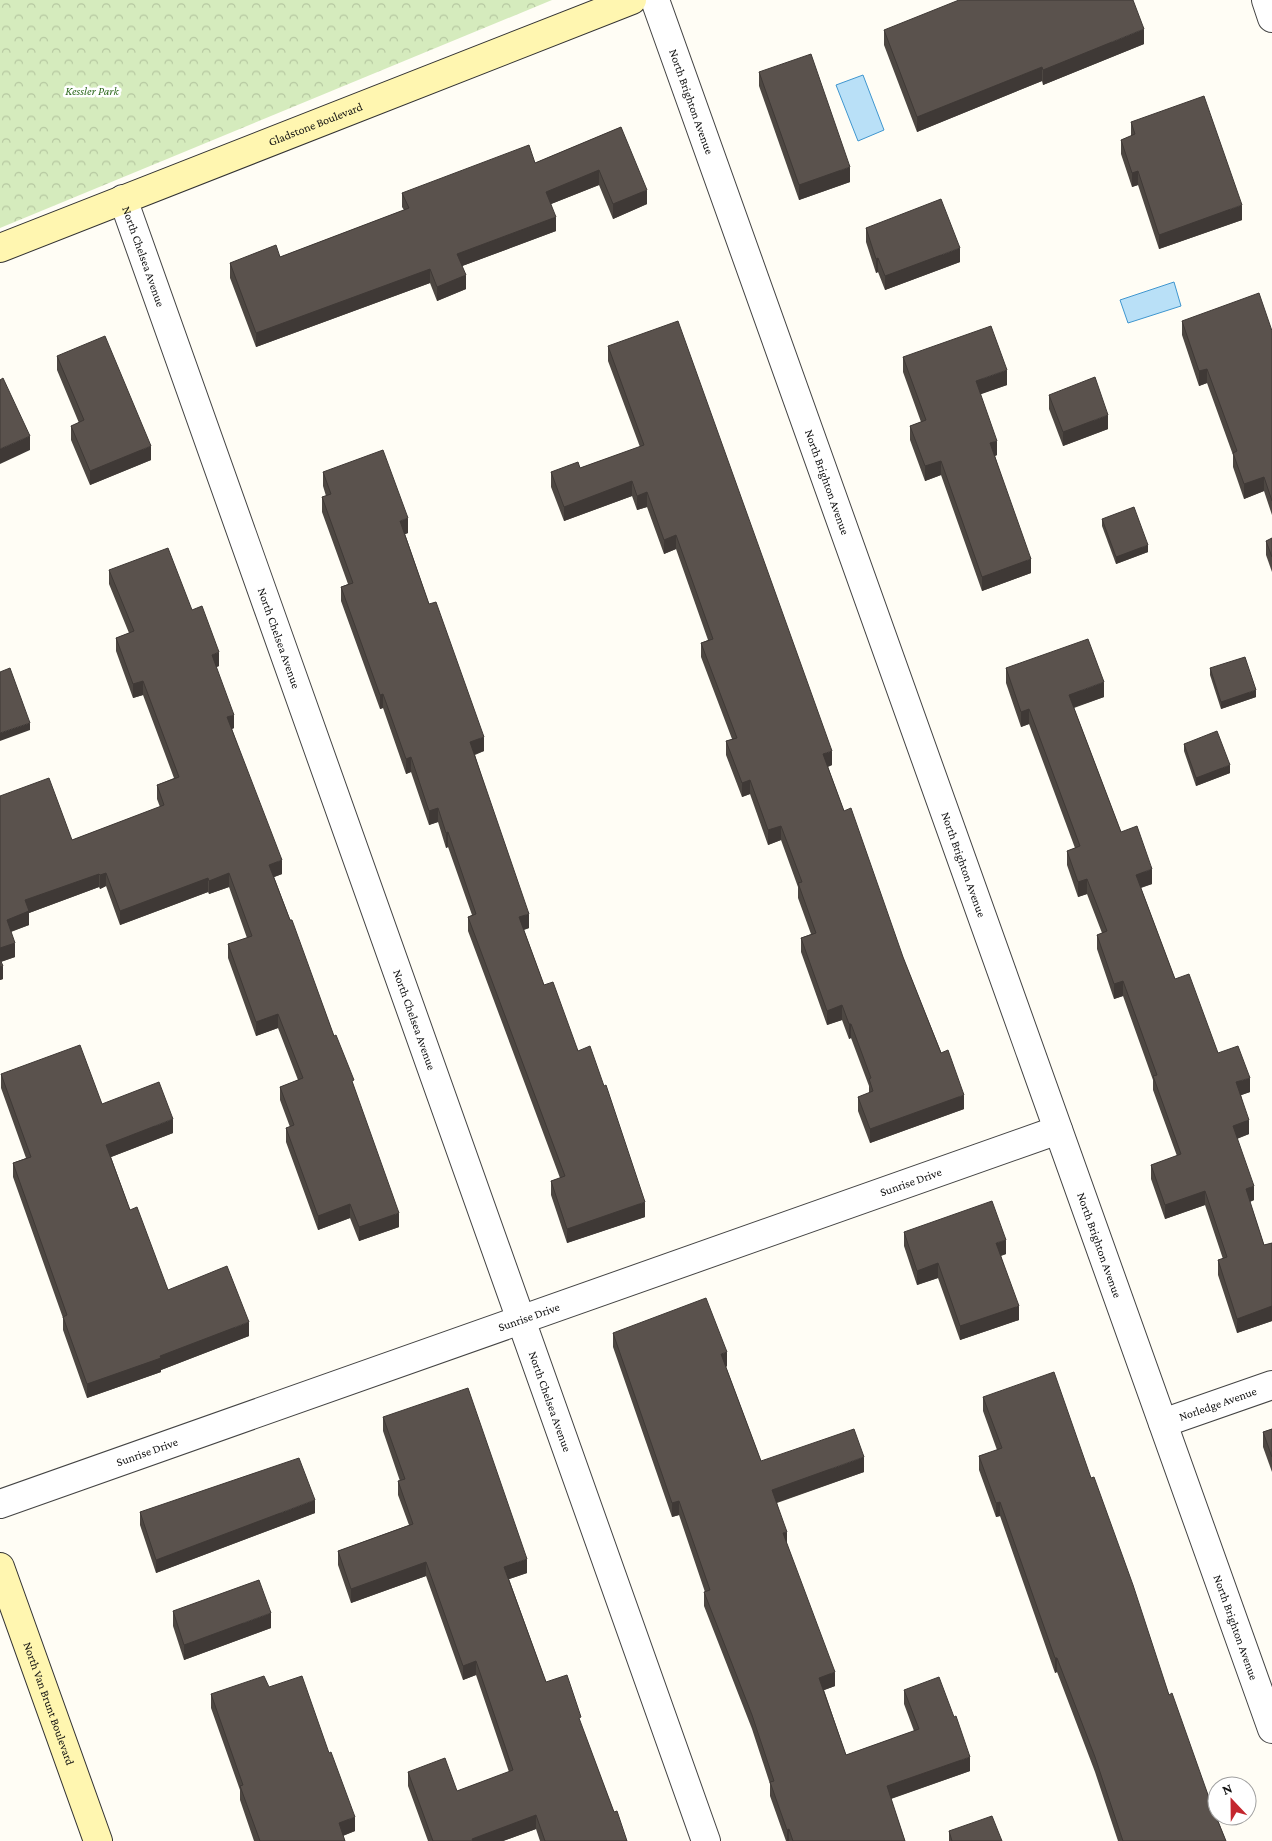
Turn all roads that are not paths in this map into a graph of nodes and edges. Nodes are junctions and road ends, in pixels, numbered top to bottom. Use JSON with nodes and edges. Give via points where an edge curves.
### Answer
{"nodes":[{"id":1,"x":632,"y":0,"type":"edge"},
{"id":2,"x":655,"y":0,"type":"edge"},
{"id":3,"x":1266,"y":0,"type":"edge"},
{"id":4,"x":1272,"y":18,"type":"edge"},
{"id":5,"x":123,"y":199,"type":"junction"},
{"id":6,"x":0,"y":248,"type":"edge"},
{"id":7,"x":1058,"y":1130,"type":"junction"},
{"id":8,"x":521,"y":1320,"type":"junction"},
{"id":9,"x":1272,"y":1385,"type":"edge"},
{"id":10,"x":1164,"y":1423,"type":"junction"},
{"id":11,"x":0,"y":1504,"type":"edge"},
{"id":12,"x":0,"y":1567,"type":"edge"},
{"id":13,"x":1272,"y":1728,"type":"edge"},
{"id":14,"x":98,"y":1841,"type":"edge"},
{"id":15,"x":706,"y":1841,"type":"edge"}],
"edges":[{"from":1,"to":5,"type":"street","name":"Gladstone Boulevard"},
{"from":2,"to":7,"type":"street","name":"North Brighton Avenue"},
{"from":3,"to":4,"type":"street"},
{"from":5,"to":6,"type":"street","name":"Gladstone Boulevard"},
{"from":5,"to":8,"type":"street","name":"North Chelsea Avenue"},
{"from":7,"to":8,"type":"street","name":"Sunrise Drive"},
{"from":7,"to":10,"type":"street","name":"North Brighton Avenue"},
{"from":8,"to":11,"type":"street","name":"Sunrise Drive"},
{"from":8,"to":15,"type":"street","name":"North Chelsea Avenue"},
{"from":9,"to":10,"type":"street","name":"Norledge Avenue"},
{"from":10,"to":13,"type":"street","name":"North Brighton Avenue"},
{"from":12,"to":14,"type":"street","name":"North Van Brunt Boulevard"}]}
